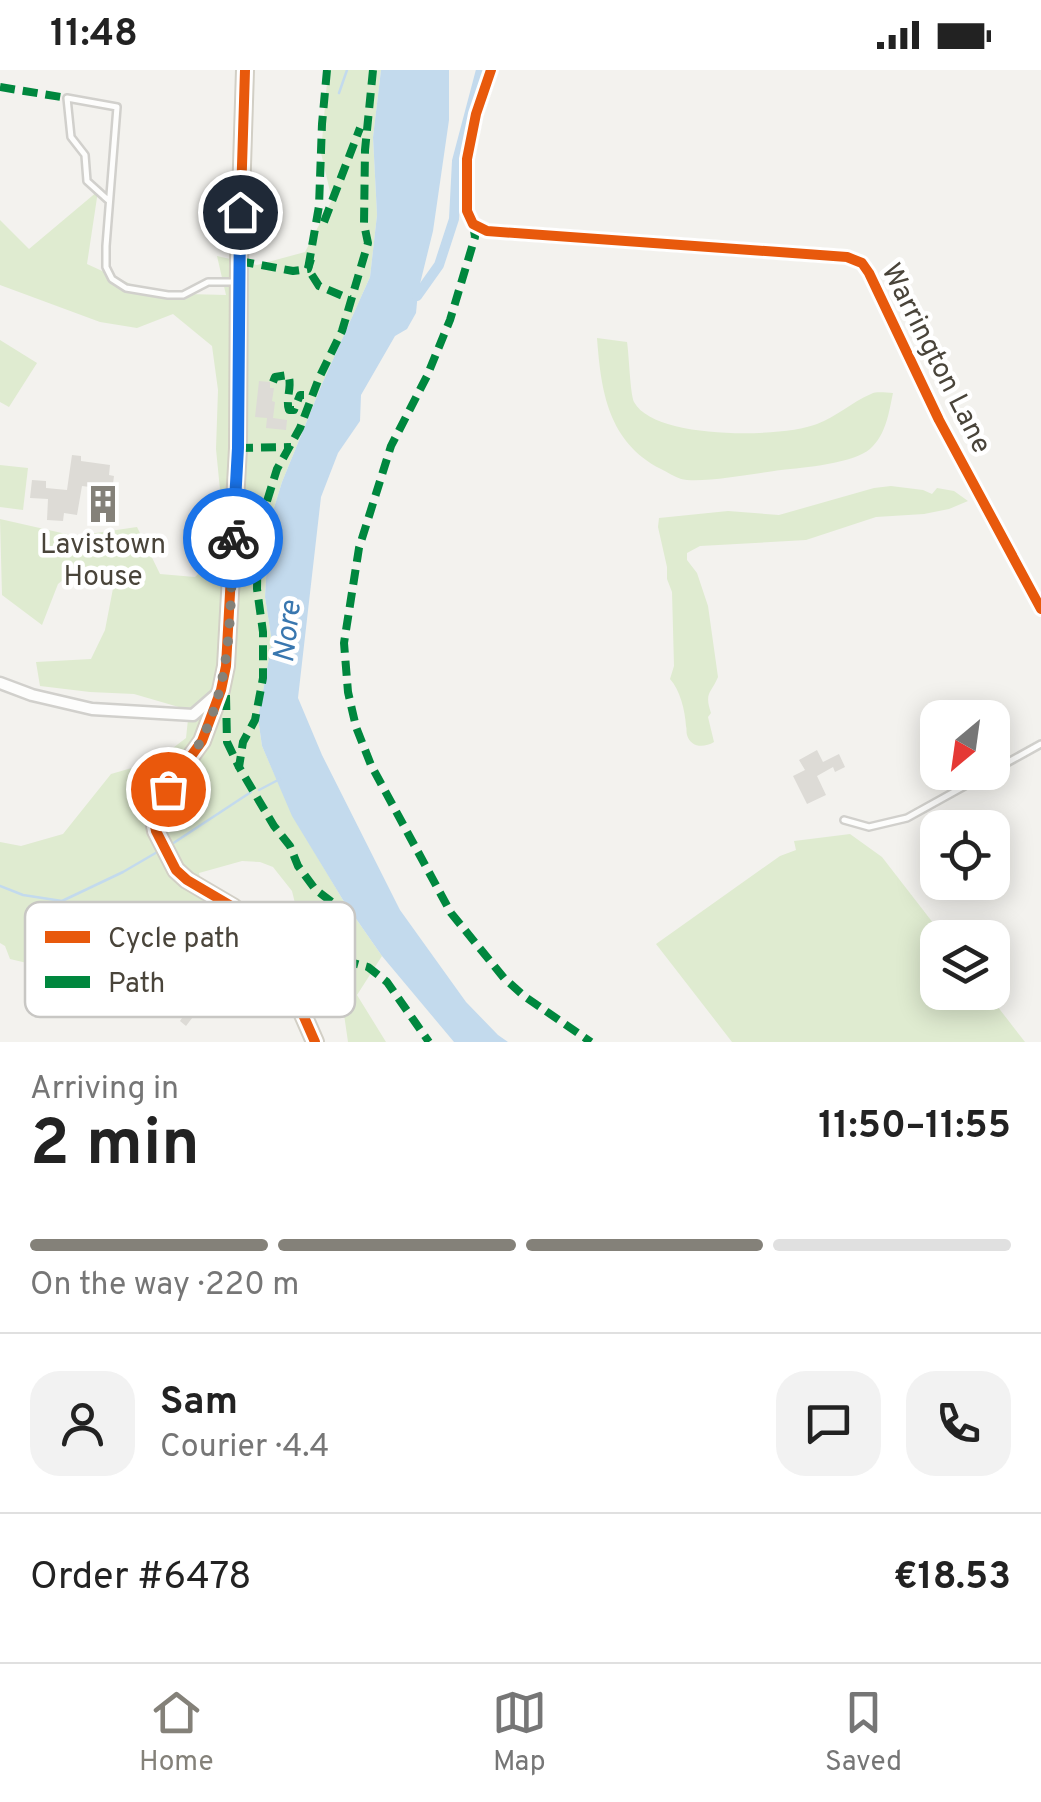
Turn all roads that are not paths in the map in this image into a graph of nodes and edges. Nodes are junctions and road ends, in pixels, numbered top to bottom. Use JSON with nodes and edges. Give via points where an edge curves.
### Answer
{"nodes":[{"id":1,"x":245,"y":70,"type":"edge"},
{"id":2,"x":491,"y":70,"type":"edge"},
{"id":3,"x":108,"y":200,"type":"junction"},
{"id":4,"x":239,"y":282,"type":"junction"},
{"id":5,"x":1040,"y":602,"type":"edge"},
{"id":6,"x":0,"y":683,"type":"edge"},
{"id":7,"x":221,"y":690,"type":"junction"},
{"id":8,"x":1041,"y":744,"type":"edge"},
{"id":9,"x":1010,"y":761,"type":"edge"},
{"id":10,"x":958,"y":790,"type":"edge"},
{"id":11,"x":844,"y":820,"type":"dead end"},
{"id":12,"x":224,"y":902,"type":"edge"},
{"id":13,"x":305,"y":1017,"type":"edge"},
{"id":14,"x":316,"y":1042,"type":"edge"}],
"edges":[{"from":1,"to":4,"type":"street"},
{"from":2,"to":5,"type":"street","name":"Warrington Lane","via":[[467,159],[467,211],[474,224],[487,231],[862,263]]},
{"from":3,"to":3,"type":"lane","via":[[87,181],[85,155],[71,136],[67,98],[117,106]]},
{"from":3,"to":4,"type":"lane","via":[[106,267],[126,288],[183,295],[208,282]]},
{"from":4,"to":7,"type":"street","via":[[238,448]]},
{"from":6,"to":7,"type":"street","via":[[92,708],[193,715]]},
{"from":7,"to":12,"type":"street","via":[[202,740],[153,816],[176,870]]},
{"from":8,"to":9,"type":"lane"},
{"from":10,"to":11,"type":"lane","via":[[907,818],[869,827]]},
{"from":13,"to":14,"type":"street"}]}
